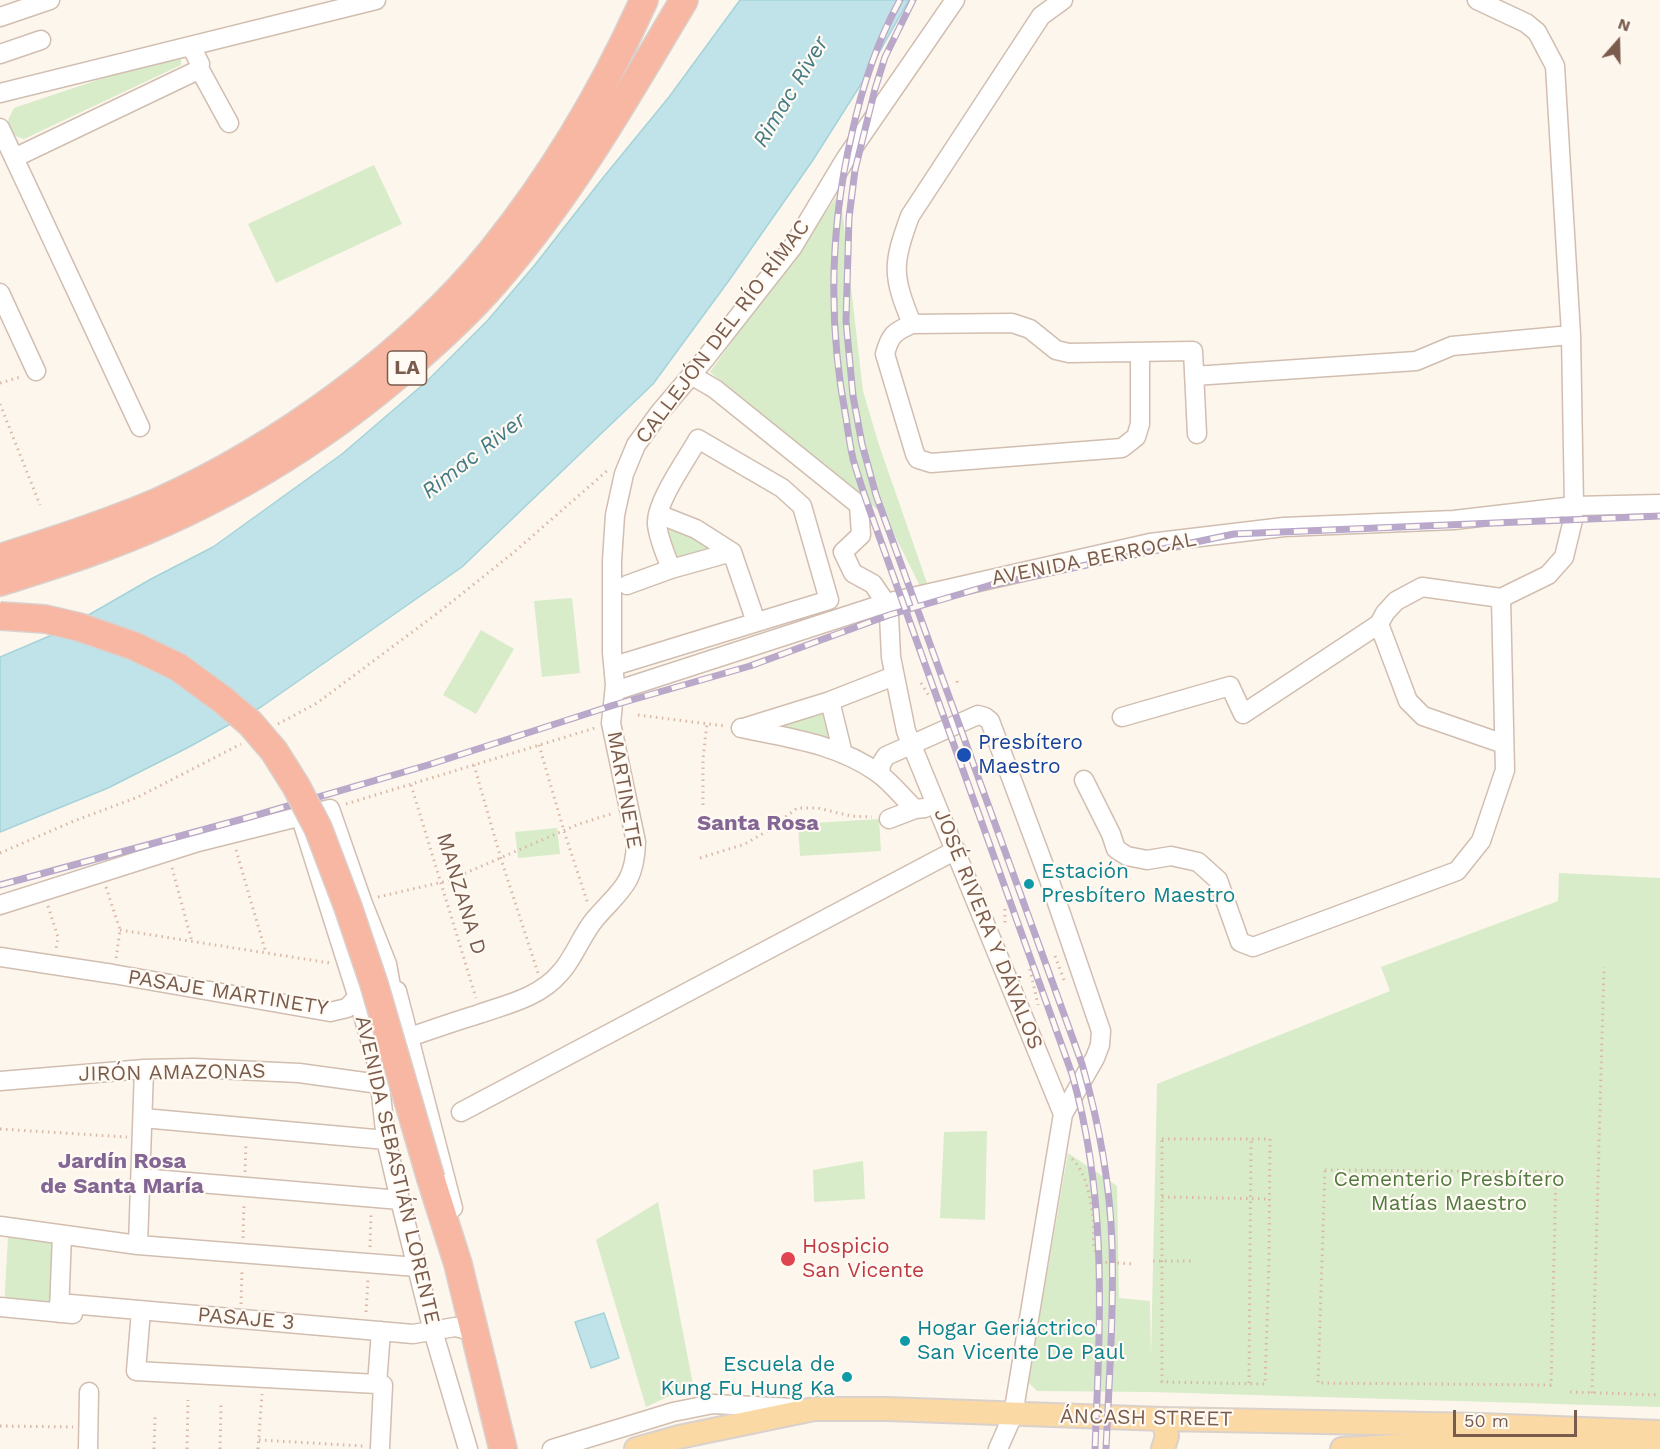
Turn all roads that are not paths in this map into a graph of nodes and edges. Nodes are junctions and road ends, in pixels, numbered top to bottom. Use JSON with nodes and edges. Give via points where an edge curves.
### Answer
{"nodes":[{"id":1,"x":50,"y":0,"type":"edge"},
{"id":2,"x":376,"y":0,"type":"edge"},
{"id":3,"x":644,"y":0,"type":"edge"},
{"id":4,"x":684,"y":0,"type":"edge"},
{"id":5,"x":955,"y":0,"type":"edge"},
{"id":6,"x":1063,"y":0,"type":"edge"},
{"id":7,"x":1477,"y":0,"type":"edge"},
{"id":8,"x":0,"y":17,"type":"edge"},
{"id":9,"x":41,"y":40,"type":"dead end"},
{"id":10,"x":191,"y":46,"type":"junction"},
{"id":11,"x":0,"y":54,"type":"edge"},
{"id":12,"x":199,"y":68,"type":"junction"},
{"id":13,"x":0,"y":93,"type":"edge"},
{"id":14,"x":229,"y":123,"type":"dead end"},
{"id":15,"x":0,"y":128,"type":"edge"},
{"id":16,"x":14,"y":158,"type":"junction"},
{"id":17,"x":0,"y":293,"type":"edge"},
{"id":18,"x":912,"y":324,"type":"junction"},
{"id":19,"x":1571,"y":335,"type":"junction"},
{"id":20,"x":1140,"y":352,"type":"junction"},
{"id":21,"x":36,"y":371,"type":"dead end"},
{"id":22,"x":691,"y":375,"type":"junction"},
{"id":23,"x":1194,"y":376,"type":"junction"},
{"id":24,"x":140,"y":427,"type":"dead end"},
{"id":25,"x":1197,"y":434,"type":"dead end"},
{"id":26,"x":1660,"y":504,"type":"edge"},
{"id":27,"x":1574,"y":506,"type":"junction"},
{"id":28,"x":658,"y":514,"type":"junction"},
{"id":29,"x":732,"y":552,"type":"junction"},
{"id":30,"x":0,"y":558,"type":"edge"},
{"id":31,"x":671,"y":569,"type":"junction"},
{"id":32,"x":0,"y":582,"type":"edge"},
{"id":33,"x":627,"y":585,"type":"dead end"},
{"id":34,"x":1501,"y":598,"type":"junction"},
{"id":35,"x":886,"y":603,"type":"junction"},
{"id":36,"x":0,"y":616,"type":"edge"},
{"id":37,"x":756,"y":622,"type":"junction"},
{"id":38,"x":1379,"y":624,"type":"junction"},
{"id":39,"x":614,"y":666,"type":"junction"},
{"id":40,"x":894,"y":676,"type":"junction"},
{"id":41,"x":830,"y":701,"type":"junction"},
{"id":42,"x":613,"y":706,"type":"junction"},
{"id":43,"x":1122,"y":717,"type":"dead end"},
{"id":44,"x":911,"y":743,"type":"junction"},
{"id":45,"x":1504,"y":744,"type":"junction"},
{"id":46,"x":843,"y":754,"type":"junction"},
{"id":47,"x":880,"y":774,"type":"junction"},
{"id":48,"x":1084,"y":780,"type":"dead end"},
{"id":49,"x":915,"y":809,"type":"junction"},
{"id":50,"x":939,"y":809,"type":"junction"},
{"id":51,"x":300,"y":815,"type":"junction"},
{"id":52,"x":889,"y":819,"type":"road end"},
{"id":53,"x":956,"y":850,"type":"junction"},
{"id":54,"x":0,"y":905,"type":"edge"},
{"id":55,"x":0,"y":957,"type":"edge"},
{"id":56,"x":391,"y":986,"type":"junction"},
{"id":57,"x":357,"y":995,"type":"junction"},
{"id":58,"x":410,"y":1037,"type":"junction"},
{"id":59,"x":144,"y":1069,"type":"junction"},
{"id":60,"x":0,"y":1081,"type":"edge"},
{"id":61,"x":379,"y":1084,"type":"junction"},
{"id":62,"x":461,"y":1112,"type":"dead end"},
{"id":63,"x":1064,"y":1114,"type":"junction"},
{"id":64,"x":143,"y":1118,"type":"junction"},
{"id":65,"x":386,"y":1140,"type":"junction"},
{"id":66,"x":141,"y":1178,"type":"junction"},
{"id":67,"x":400,"y":1200,"type":"junction"},
{"id":68,"x":0,"y":1226,"type":"edge"},
{"id":69,"x":62,"y":1235,"type":"junction"},
{"id":70,"x":138,"y":1245,"type":"junction"},
{"id":71,"x":417,"y":1267,"type":"junction"},
{"id":72,"x":0,"y":1307,"type":"edge"},
{"id":73,"x":59,"y":1308,"type":"junction"},
{"id":74,"x":141,"y":1315,"type":"junction"},
{"id":75,"x":381,"y":1330,"type":"junction"},
{"id":76,"x":433,"y":1331,"type":"junction"},
{"id":77,"x":480,"y":1338,"type":"junction"},
{"id":78,"x":377,"y":1384,"type":"junction"},
{"id":79,"x":89,"y":1392,"type":"dead end"},
{"id":80,"x":814,"y":1409,"type":"junction"},
{"id":81,"x":1013,"y":1415,"type":"junction"},
{"id":82,"x":1163,"y":1419,"type":"junction"},
{"id":83,"x":1660,"y":1432,"type":"edge"},
{"id":84,"x":380,"y":1447,"type":"road end"},
{"id":85,"x":88,"y":1449,"type":"edge"},
{"id":86,"x":468,"y":1449,"type":"edge"},
{"id":87,"x":503,"y":1449,"type":"edge"},
{"id":88,"x":514,"y":1449,"type":"edge"},
{"id":89,"x":552,"y":1449,"type":"edge"},
{"id":90,"x":636,"y":1449,"type":"edge"},
{"id":91,"x":998,"y":1449,"type":"edge"},
{"id":92,"x":1163,"y":1449,"type":"edge"},
{"id":93,"x":1341,"y":1449,"type":"edge"},
{"id":94,"x":1659,"y":1449,"type":"edge"}],
"edges":[{"from":1,"to":8,"type":"street"},
{"from":2,"to":10,"type":"street"},
{"from":3,"to":30,"type":"highway","number":"LA","via":[[598,94],[545,178],[492,251],[444,303],[382,359],[305,419],[198,482],[120,518]]},
{"from":4,"to":32,"type":"highway","number":"LA","via":[[567,191],[495,282],[392,381],[320,435],[236,486],[131,536]]},
{"from":5,"to":22,"type":"street","name":"CALLEJÓN DEL RÍO RÍMAC","via":[[846,158],[792,248]]},
{"from":6,"to":18,"type":"street","via":[[1041,16],[910,216],[898,250],[896,274]]},
{"from":7,"to":19,"type":"street","via":[[1537,32],[1555,66]]},
{"from":9,"to":11,"type":"street"},
{"from":10,"to":12,"type":"street"},
{"from":10,"to":13,"type":"street"},
{"from":12,"to":14,"type":"street"},
{"from":12,"to":16,"type":"street"},
{"from":15,"to":16,"type":"street"},
{"from":16,"to":24,"type":"street"},
{"from":17,"to":21,"type":"street"},
{"from":18,"to":20,"type":"street","via":[[1012,323],[1030,329],[1056,350]]},
{"from":18,"to":20,"type":"street","via":[[898,330],[885,354],[915,454],[931,463],[1122,448],[1136,437],[1140,424]]},
{"from":19,"to":23,"type":"street","via":[[1452,346],[1416,361]]},
{"from":19,"to":27,"type":"street"},
{"from":20,"to":23,"type":"street","via":[[1193,351]]},
{"from":22,"to":35,"type":"street","via":[[715,389],[859,505],[861,535],[843,552],[853,573],[873,584]]},
{"from":22,"to":39,"type":"street","name":"CALLEJÓN DEL RÍO RÍMAC","via":[[636,445],[624,474],[615,516],[612,561]]},
{"from":23,"to":25,"type":"street"},
{"from":26,"to":27,"type":"street","name":"AVENIDA BERROCAL"},
{"from":27,"to":34,"type":"street","via":[[1564,558],[1548,575]]},
{"from":27,"to":35,"type":"street","name":"AVENIDA BERROCAL","via":[[1454,520],[1284,527],[1150,543]]},
{"from":28,"to":29,"type":"street","via":[[696,529]]},
{"from":28,"to":31,"type":"street","via":[[657,524]]},
{"from":28,"to":37,"type":"street","via":[[698,439],[782,488],[802,506],[829,600]]},
{"from":29,"to":31,"type":"street"},
{"from":29,"to":37,"type":"street"},
{"from":31,"to":33,"type":"street"},
{"from":34,"to":38,"type":"street","via":[[1422,587],[1396,601]]},
{"from":34,"to":45,"type":"street"},
{"from":35,"to":40,"type":"street","name":"JOSÉ RIVERA Y DÁVALOS"},
{"from":35,"to":42,"type":"street","name":"AVENIDA BERROCAL"},
{"from":36,"to":77,"type":"highway","bridge":true,"via":[[45,619],[79,627],[178,667],[250,723],[274,751],[318,828],[348,907]]},
{"from":37,"to":39,"type":"street"},
{"from":38,"to":43,"type":"street","via":[[1243,714],[1230,686]]},
{"from":38,"to":45,"type":"street","via":[[1408,701],[1423,716]]},
{"from":39,"to":42,"type":"street","name":"CALLEJÓN DEL RÍO RÍMAC"},
{"from":40,"to":41,"type":"street"},
{"from":40,"to":44,"type":"street","name":"JOSÉ RIVERA Y DÁVALOS"},
{"from":41,"to":46,"type":"street"},
{"from":41,"to":46,"type":"street","via":[[741,728],[812,743]]},
{"from":42,"to":58,"type":"street","name":"MARTINETE","via":[[636,842],[636,859],[620,894],[594,921],[562,972],[530,997]]},
{"from":44,"to":47,"type":"street","via":[[886,756]]},
{"from":44,"to":50,"type":"street","name":"JOSÉ RIVERA Y DÁVALOS"},
{"from":44,"to":63,"type":"street","via":[[978,715],[990,722],[1101,1031],[1095,1058]]},
{"from":45,"to":48,"type":"street","via":[[1505,770],[1481,842],[1457,871],[1252,947],[1240,942],[1218,880],[1198,862],[1171,856],[1147,860],[1116,849]]},
{"from":46,"to":47,"type":"street"},
{"from":47,"to":49,"type":"street"},
{"from":49,"to":50,"type":"street"},
{"from":49,"to":52,"type":"street"},
{"from":50,"to":53,"type":"street","name":"JOSÉ RIVERA Y DÁVALOS"},
{"from":51,"to":54,"type":"street","via":[[168,851]]},
{"from":51,"to":56,"type":"street","via":[[330,809],[387,964]]},
{"from":51,"to":57,"type":"street","name":"AVENIDA SEBASTIÁN LORENTE"},
{"from":53,"to":62,"type":"street"},
{"from":53,"to":63,"type":"street","name":"JOSÉ RIVERA Y DÁVALOS"},
{"from":55,"to":57,"type":"street","name":"PASAJE MARTINETY","via":[[330,1012],[347,1008]]},
{"from":56,"to":57,"type":"street","name":"PASAJE MARTINETY","via":[[367,987]]},
{"from":56,"to":58,"type":"street","via":[[397,991]]},
{"from":57,"to":61,"type":"street","name":"AVENIDA SEBASTIÁN LORENTE","via":[[378,1067]]},
{"from":58,"to":77,"type":"street","name":"AVENIDA SEBASTIÁN LORENTE"},
{"from":59,"to":60,"type":"street","name":"JIRÓN AMAZONAS"},
{"from":59,"to":61,"type":"street","name":"JIRÓN AMAZONAS","via":[[299,1073]]},
{"from":59,"to":64,"type":"street"},
{"from":61,"to":65,"type":"street","name":"AVENIDA SEBASTIÁN LORENTE"},
{"from":63,"to":81,"type":"street"},
{"from":64,"to":65,"type":"street"},
{"from":64,"to":66,"type":"street"},
{"from":65,"to":67,"type":"street","name":"AVENIDA SEBASTIÁN LORENTE"},
{"from":66,"to":67,"type":"street"},
{"from":66,"to":70,"type":"street"},
{"from":67,"to":71,"type":"street","name":"AVENIDA SEBASTIÁN LORENTE"},
{"from":68,"to":69,"type":"street"},
{"from":69,"to":70,"type":"street"},
{"from":69,"to":73,"type":"street"},
{"from":70,"to":71,"type":"street"},
{"from":71,"to":76,"type":"street","name":"AVENIDA SEBASTIÁN LORENTE"},
{"from":72,"to":73,"type":"street","name":"PASAJE 3"},
{"from":73,"to":74,"type":"street","name":"PASAJE 3"},
{"from":74,"to":75,"type":"street","name":"PASAJE 3","via":[[240,1318]]},
{"from":74,"to":78,"type":"street","via":[[136,1371]]},
{"from":75,"to":76,"type":"street","name":"PASAJE 3","via":[[413,1334]]},
{"from":75,"to":78,"type":"street"},
{"from":76,"to":77,"type":"street","name":"PASAJE 3","via":[[465,1329]]},
{"from":76,"to":86,"type":"street","name":"AVENIDA SEBASTIÁN LORENTE"},
{"from":77,"to":87,"type":"highway"},
{"from":77,"to":88,"type":"street","name":"AVENIDA SEBASTIÁN LORENTE"},
{"from":78,"to":84,"type":"street","via":[[383,1385]]},
{"from":79,"to":85,"type":"street"},
{"from":80,"to":81,"type":"main road","name":"ÁNCASH STREET"},
{"from":80,"to":89,"type":"street","via":[[713,1404],[673,1412]]},
{"from":80,"to":90,"type":"main road","name":"ÁNCASH STREET"},
{"from":81,"to":82,"type":"main road","name":"ÁNCASH STREET"},
{"from":81,"to":91,"type":"street"},
{"from":82,"to":83,"type":"main road","name":"ÁNCASH STREET"},
{"from":82,"to":92,"type":"main road","via":[[1167,1436]]},
{"from":83,"to":94,"type":"street"},
{"from":93,"to":94,"type":"main road","via":[[1445,1443]]}]}
